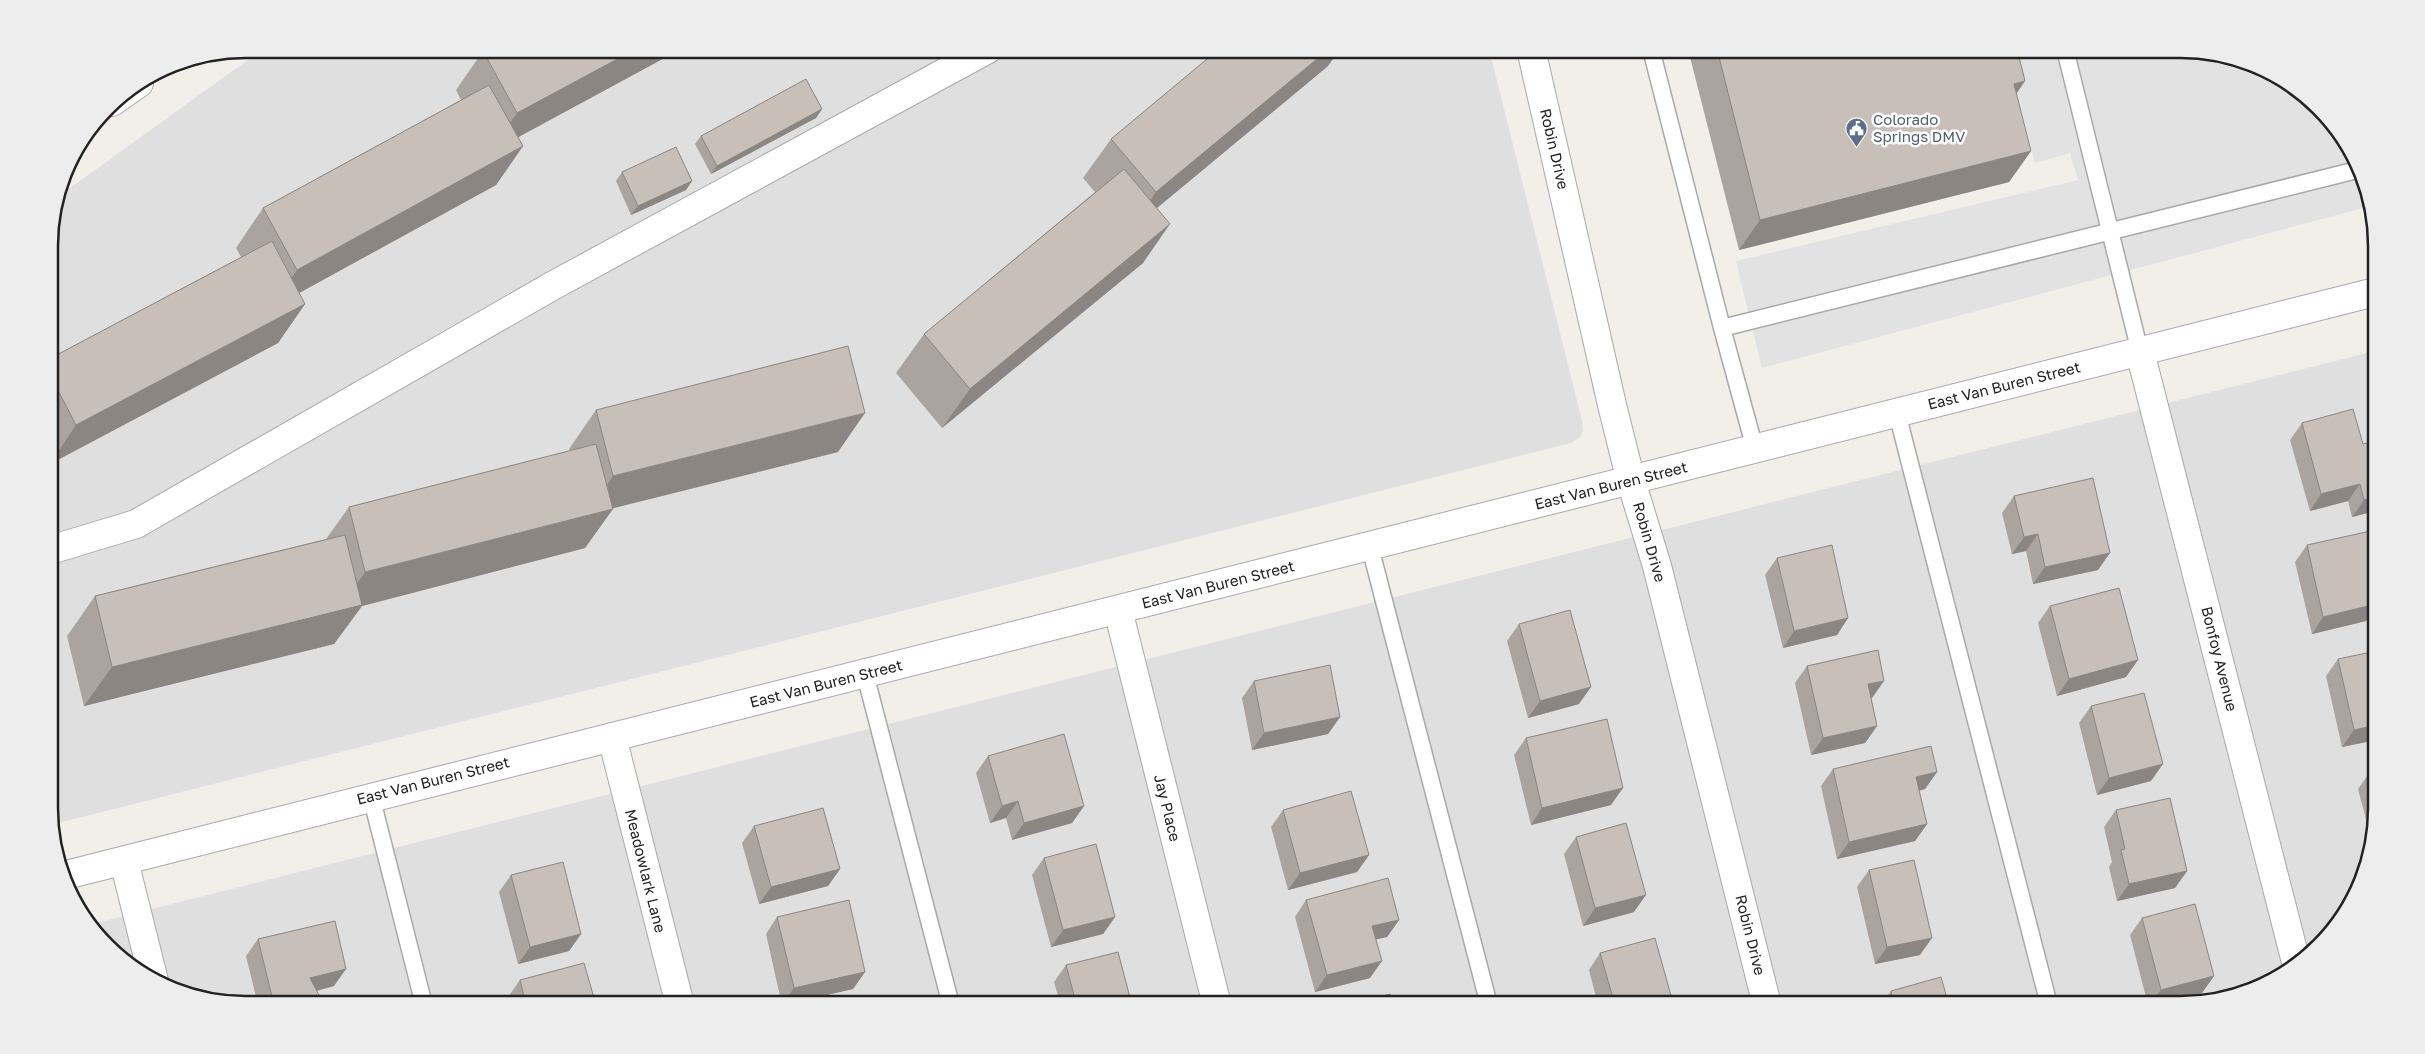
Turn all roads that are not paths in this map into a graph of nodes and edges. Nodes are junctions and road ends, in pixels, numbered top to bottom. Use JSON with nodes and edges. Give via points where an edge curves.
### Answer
{"nodes":[{"id":1,"x":971,"y":58,"type":"edge"},
{"id":2,"x":1533,"y":58,"type":"edge"},
{"id":3,"x":1653,"y":58,"type":"edge"},
{"id":4,"x":2067,"y":58,"type":"edge"},
{"id":5,"x":2353,"y":172,"type":"edge"},
{"id":6,"x":2110,"y":232,"type":"junction"},
{"id":7,"x":2368,"y":294,"type":"edge"},
{"id":8,"x":1722,"y":328,"type":"junction"},
{"id":9,"x":2140,"y":352,"type":"junction"},
{"id":10,"x":1896,"y":413,"type":"junction"},
{"id":11,"x":1755,"y":449,"type":"junction"},
{"id":12,"x":1631,"y":481,"type":"junction"},
{"id":13,"x":1370,"y":546,"type":"junction"},
{"id":14,"x":57,"y":548,"type":"edge"},
{"id":15,"x":1118,"y":610,"type":"junction"},
{"id":16,"x":865,"y":674,"type":"junction"},
{"id":17,"x":612,"y":737,"type":"junction"},
{"id":18,"x":371,"y":796,"type":"junction"},
{"id":19,"x":124,"y":861,"type":"junction"},
{"id":20,"x":69,"y":874,"type":"edge"},
{"id":21,"x":2295,"y":957,"type":"edge"},
{"id":22,"x":152,"y":971,"type":"edge"},
{"id":23,"x":422,"y":996,"type":"edge"},
{"id":24,"x":678,"y":996,"type":"edge"},
{"id":25,"x":949,"y":996,"type":"edge"},
{"id":26,"x":1215,"y":996,"type":"edge"},
{"id":27,"x":1487,"y":996,"type":"edge"},
{"id":28,"x":1765,"y":996,"type":"edge"},
{"id":29,"x":2047,"y":996,"type":"edge"}],
"edges":[{"from":1,"to":14,"type":"street","via":[[554,285],[136,524]]},
{"from":2,"to":12,"type":"street","name":"Robin Drive"},
{"from":3,"to":8,"type":"lane"},
{"from":4,"to":6,"type":"lane"},
{"from":5,"to":6,"type":"lane"},
{"from":6,"to":8,"type":"lane"},
{"from":6,"to":9,"type":"lane"},
{"from":7,"to":9,"type":"street","name":"East Van Buren Street"},
{"from":8,"to":11,"type":"lane"},
{"from":9,"to":10,"type":"street","name":"East Van Buren Street"},
{"from":9,"to":21,"type":"street","name":"Bonfoy Avenue"},
{"from":10,"to":11,"type":"street","name":"East Van Buren Street"},
{"from":10,"to":29,"type":"lane"},
{"from":11,"to":12,"type":"street","name":"East Van Buren Street"},
{"from":12,"to":13,"type":"street","name":"East Van Buren Street"},
{"from":12,"to":28,"type":"street","name":"Robin Drive","via":[[1657,566]]},
{"from":13,"to":15,"type":"street","name":"East Van Buren Street"},
{"from":13,"to":27,"type":"lane"},
{"from":15,"to":16,"type":"street","name":"East Van Buren Street"},
{"from":15,"to":26,"type":"street","name":"Jay Place"},
{"from":16,"to":17,"type":"street","name":"East Van Buren Street"},
{"from":16,"to":25,"type":"lane"},
{"from":17,"to":18,"type":"street","name":"East Van Buren Street"},
{"from":17,"to":24,"type":"street","name":"Meadowlark Lane"},
{"from":18,"to":19,"type":"street","name":"East Van Buren Street"},
{"from":18,"to":23,"type":"lane"},
{"from":19,"to":20,"type":"street","name":"East Van Buren Street"},
{"from":19,"to":22,"type":"street"}]}
